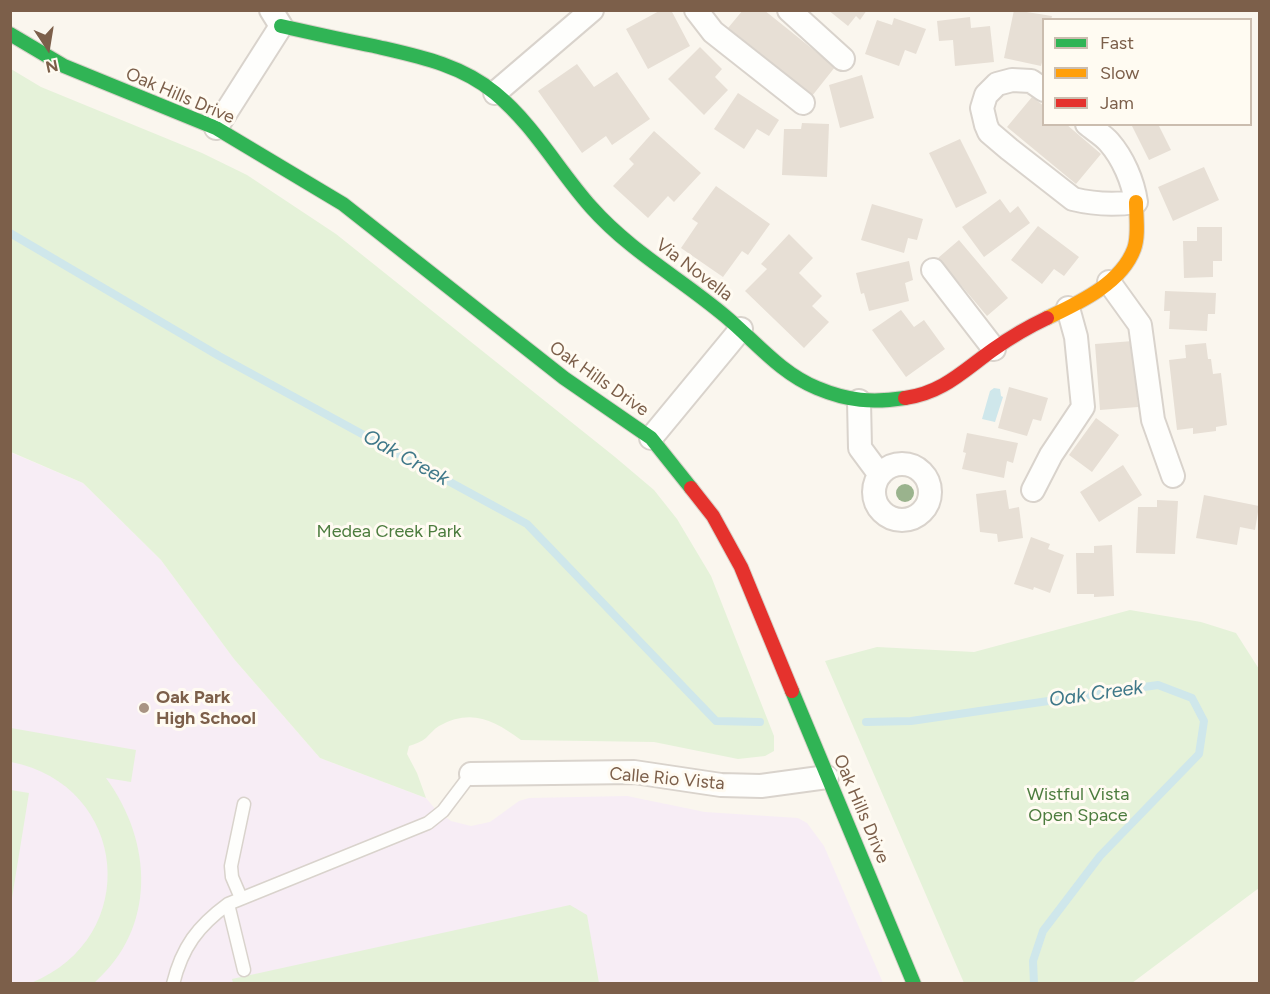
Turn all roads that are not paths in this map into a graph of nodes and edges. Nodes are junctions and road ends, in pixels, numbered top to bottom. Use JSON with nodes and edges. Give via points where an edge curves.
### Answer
{"nodes":[{"id":1,"x":592,"y":10,"type":"edge"},
{"id":2,"x":696,"y":10,"type":"edge"},
{"id":3,"x":789,"y":10,"type":"edge"},
{"id":4,"x":276,"y":18,"type":"edge"},
{"id":5,"x":10,"y":34,"type":"edge"},
{"id":6,"x":843,"y":59,"type":"dead end"},
{"id":7,"x":1042,"y":89,"type":"edge"},
{"id":8,"x":495,"y":93,"type":"junction"},
{"id":9,"x":802,"y":103,"type":"dead end"},
{"id":10,"x":1089,"y":126,"type":"edge"},
{"id":11,"x":216,"y":128,"type":"junction"},
{"id":12,"x":1136,"y":202,"type":"junction"},
{"id":13,"x":933,"y":270,"type":"dead end"},
{"id":14,"x":1109,"y":282,"type":"junction"},
{"id":15,"x":1068,"y":308,"type":"junction"},
{"id":16,"x":741,"y":329,"type":"junction"},
{"id":17,"x":994,"y":349,"type":"junction"},
{"id":18,"x":859,"y":401,"type":"junction"},
{"id":19,"x":651,"y":438,"type":"junction"},
{"id":20,"x":880,"y":475,"type":"dead end"},
{"id":21,"x":1173,"y":476,"type":"dead end"},
{"id":22,"x":1033,"y":489,"type":"dead end"},
{"id":23,"x":471,"y":774,"type":"joint"},
{"id":24,"x":827,"y":777,"type":"junction"},
{"id":25,"x":244,"y":804,"type":"dead end"},
{"id":26,"x":241,"y":898,"type":"junction"},
{"id":27,"x":228,"y":904,"type":"junction"},
{"id":28,"x":244,"y":970,"type":"dead end"},
{"id":29,"x":173,"y":984,"type":"edge"},
{"id":30,"x":914,"y":984,"type":"edge"}],
"edges":[{"from":1,"to":8,"type":"street"},
{"from":2,"to":9,"type":"street","via":[[713,32]]},
{"from":3,"to":6,"type":"street"},
{"from":4,"to":8,"type":"street","name":"Via Novella","via":[[431,59],[462,72]]},
{"from":4,"to":11,"type":"street"},
{"from":5,"to":11,"type":"street","name":"Oak Hills Drive","via":[[64,66]]},
{"from":7,"to":12,"type":"street","via":[[1031,81],[997,84],[986,95],[982,108],[989,132],[1073,198],[1083,202]]},
{"from":8,"to":16,"type":"street","name":"Via Novella","via":[[524,122],[618,236]]},
{"from":10,"to":12,"type":"street","via":[[1118,155],[1134,188]]},
{"from":11,"to":19,"type":"street","name":"Oak Hills Drive","via":[[343,204],[564,378]]},
{"from":12,"to":14,"type":"street","name":"Via Novella","via":[[1135,247],[1126,265]]},
{"from":13,"to":17,"type":"street"},
{"from":14,"to":15,"type":"street","name":"Via Novella"},
{"from":14,"to":21,"type":"street","via":[[1140,325],[1153,420]]},
{"from":15,"to":17,"type":"street","name":"Via Novella"},
{"from":15,"to":22,"type":"street","via":[[1076,337],[1083,407]]},
{"from":16,"to":18,"type":"street","name":"Via Novella","via":[[789,374]]},
{"from":16,"to":19,"type":"street"},
{"from":17,"to":18,"type":"street","name":"Via Novella","via":[[955,380],[921,396]]},
{"from":18,"to":20,"type":"street","via":[[860,448]]},
{"from":19,"to":24,"type":"street","name":"Oak Hills Drive","via":[[713,516],[741,567]]},
{"from":23,"to":24,"type":"street","name":"Calle Rio Vista","via":[[634,772],[721,785],[761,786]]},
{"from":23,"to":26,"type":"lane","via":[[443,811],[428,823]]},
{"from":24,"to":30,"type":"street","name":"Oak Hills Drive"},
{"from":25,"to":26,"type":"lane","via":[[231,866]]},
{"from":26,"to":27,"type":"lane"},
{"from":27,"to":28,"type":"lane"},
{"from":27,"to":29,"type":"lane","via":[[195,933]]}]}
